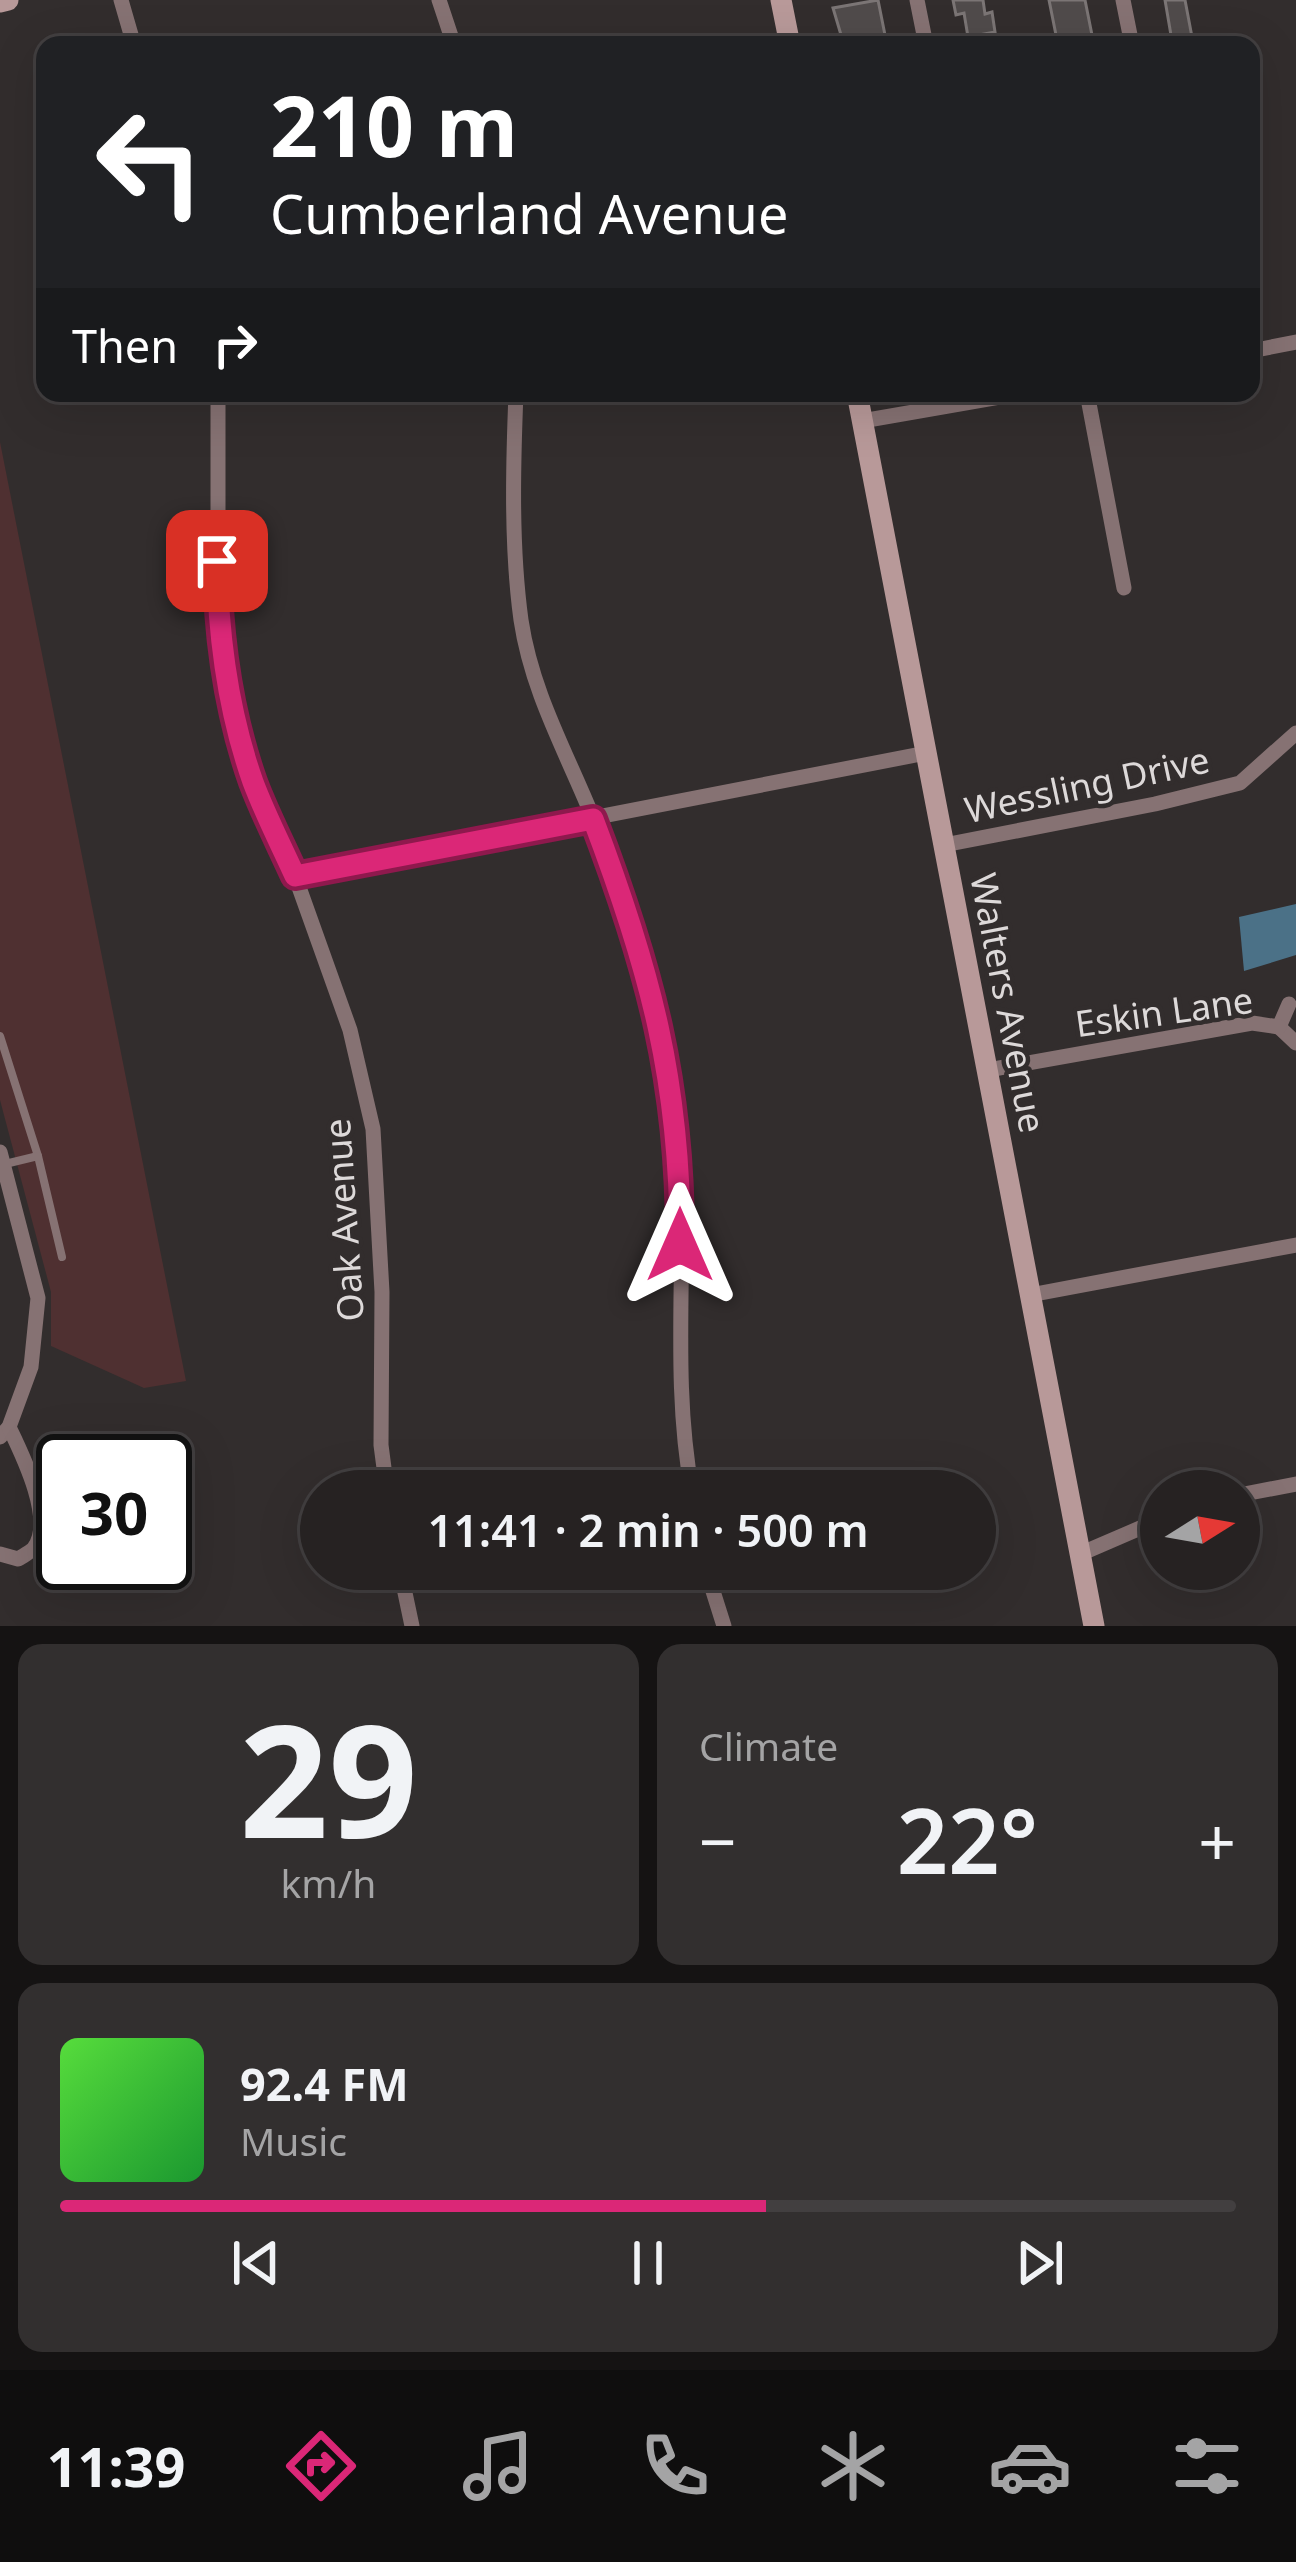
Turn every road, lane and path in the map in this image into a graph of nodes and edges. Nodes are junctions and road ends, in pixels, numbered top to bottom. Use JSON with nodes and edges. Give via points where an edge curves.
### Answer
{"nodes":[{"id":1,"x":121,"y":0,"type":"edge"},
{"id":2,"x":439,"y":0,"type":"edge"},
{"id":3,"x":782,"y":0,"type":"edge"},
{"id":4,"x":917,"y":0,"type":"edge"},
{"id":5,"x":1123,"y":0,"type":"edge"},
{"id":6,"x":131,"y":36,"type":"edge"},
{"id":7,"x":451,"y":36,"type":"edge"},
{"id":8,"x":788,"y":36,"type":"edge"},
{"id":9,"x":924,"y":36,"type":"edge"},
{"id":10,"x":1130,"y":36,"type":"edge"},
{"id":11,"x":1295,"y":346,"type":"edge"},
{"id":12,"x":1260,"y":350,"type":"edge"},
{"id":13,"x":218,"y":402,"type":"edge"},
{"id":14,"x":516,"y":402,"type":"edge"},
{"id":15,"x":859,"y":402,"type":"edge"},
{"id":16,"x":973,"y":402,"type":"edge"},
{"id":17,"x":1089,"y":402,"type":"edge"},
{"id":18,"x":862,"y":422,"type":"junction"},
{"id":19,"x":1124,"y":588,"type":"dead end"},
{"id":20,"x":1296,"y":733,"type":"edge"},
{"id":21,"x":926,"y":753,"type":"junction"},
{"id":22,"x":593,"y":819,"type":"junction"},
{"id":23,"x":944,"y":845,"type":"junction"},
{"id":24,"x":295,"y":876,"type":"junction"},
{"id":25,"x":1289,"y":1004,"type":"dead end"},
{"id":26,"x":1279,"y":1027,"type":"junction"},
{"id":27,"x":0,"y":1036,"type":"edge"},
{"id":28,"x":1296,"y":1043,"type":"edge"},
{"id":29,"x":988,"y":1070,"type":"junction"},
{"id":30,"x":38,"y":1156,"type":"junction"},
{"id":31,"x":2,"y":1158,"type":"edge"},
{"id":32,"x":1296,"y":1244,"type":"edge"},
{"id":33,"x":62,"y":1257,"type":"dead end"},
{"id":34,"x":1030,"y":1295,"type":"junction"},
{"id":35,"x":5,"y":1432,"type":"edge"},
{"id":36,"x":384,"y":1470,"type":"edge"},
{"id":37,"x":688,"y":1470,"type":"edge"},
{"id":38,"x":1296,"y":1484,"type":"edge"},
{"id":39,"x":1260,"y":1491,"type":"edge"},
{"id":40,"x":1140,"y":1528,"type":"edge"},
{"id":41,"x":0,"y":1554,"type":"edge"},
{"id":42,"x":1080,"y":1554,"type":"junction"},
{"id":43,"x":404,"y":1590,"type":"edge"},
{"id":44,"x":713,"y":1590,"type":"edge"},
{"id":45,"x":412,"y":1626,"type":"edge"},
{"id":46,"x":724,"y":1626,"type":"edge"},
{"id":47,"x":1094,"y":1626,"type":"edge"}],
"edges":[{"from":1,"to":6,"type":"street"},
{"from":2,"to":7,"type":"street"},
{"from":3,"to":8,"type":"main road"},
{"from":4,"to":9,"type":"street"},
{"from":5,"to":10,"type":"street"},
{"from":11,"to":12,"type":"street"},
{"from":13,"to":24,"type":"street","name":"Oak Avenue","via":[[218,608],[227,686],[253,782]]},
{"from":14,"to":22,"type":"street","via":[[521,621],[551,730]]},
{"from":15,"to":18,"type":"main road","name":"Walters Avenue"},
{"from":16,"to":18,"type":"street"},
{"from":17,"to":19,"type":"street"},
{"from":18,"to":21,"type":"main road","name":"Walters Avenue"},
{"from":20,"to":23,"type":"street","name":"Wessling Drive","via":[[1240,783]]},
{"from":21,"to":22,"type":"street"},
{"from":21,"to":23,"type":"main road","name":"Walters Avenue"},
{"from":22,"to":24,"type":"street"},
{"from":22,"to":37,"type":"street","via":[[632,920],[670,1071]]},
{"from":23,"to":29,"type":"main road","name":"Walters Avenue"},
{"from":24,"to":36,"type":"street","name":"Oak Avenue","via":[[350,1030],[374,1129]]},
{"from":25,"to":26,"type":"street"},
{"from":26,"to":28,"type":"street"},
{"from":26,"to":29,"type":"street","name":"Eskin Lane","via":[[1252,1022]]},
{"from":27,"to":30,"type":"lane"},
{"from":29,"to":34,"type":"main road","name":"Walters Avenue"},
{"from":30,"to":31,"type":"lane"},
{"from":30,"to":33,"type":"lane"},
{"from":31,"to":35,"type":"street","via":[[38,1298],[31,1367]]},
{"from":32,"to":34,"type":"street"},
{"from":34,"to":42,"type":"main road","name":"Walters Avenue"},
{"from":35,"to":41,"type":"street","via":[[32,1474],[41,1529],[34,1549],[18,1559]]},
{"from":38,"to":39,"type":"street"},
{"from":40,"to":42,"type":"street"},
{"from":42,"to":47,"type":"main road","name":"Walters Avenue"},
{"from":43,"to":45,"type":"street"},
{"from":44,"to":46,"type":"street"}]}
